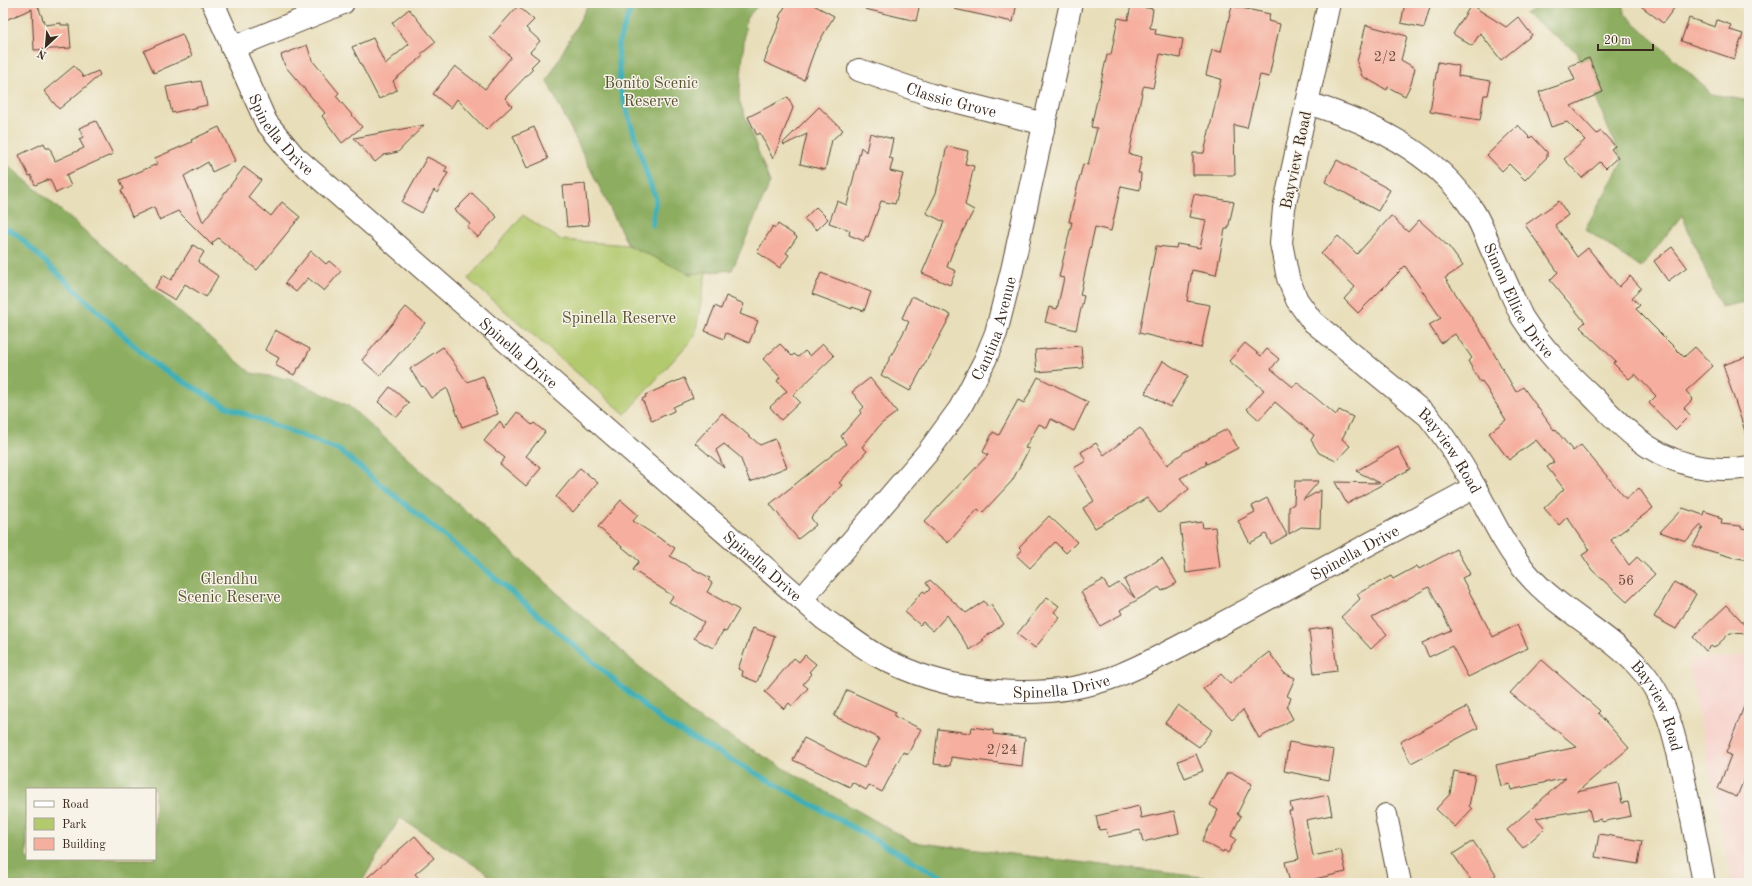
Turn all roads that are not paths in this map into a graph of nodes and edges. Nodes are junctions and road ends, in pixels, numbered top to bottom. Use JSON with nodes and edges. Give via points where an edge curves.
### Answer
{"nodes":[{"id":1,"x":212,"y":3,"type":"edge"},
{"id":2,"x":343,"y":3,"type":"edge"},
{"id":3,"x":1071,"y":3,"type":"edge"},
{"id":4,"x":1329,"y":3,"type":"edge"},
{"id":5,"x":232,"y":48,"type":"junction"},
{"id":6,"x":859,"y":70,"type":"dead end"},
{"id":7,"x":1307,"y":103,"type":"junction"},
{"id":8,"x":1045,"y":124,"type":"junction"},
{"id":9,"x":1749,"y":467,"type":"edge"},
{"id":10,"x":1475,"y":487,"type":"junction"},
{"id":11,"x":802,"y":599,"type":"junction"},
{"id":12,"x":1386,"y":815,"type":"dead end"},
{"id":13,"x":1400,"y":883,"type":"edge"},
{"id":14,"x":1704,"y":883,"type":"edge"}],
"edges":[{"from":1,"to":5,"type":"street","name":"Spinella Drive"},
{"from":2,"to":5,"type":"street"},
{"from":3,"to":8,"type":"street","name":"Cantina Avenue"},
{"from":4,"to":7,"type":"street","name":"Bayview Road"},
{"from":5,"to":11,"type":"street","name":"Spinella Drive","via":[[266,122],[294,156]]},
{"from":6,"to":8,"type":"street","name":"Classic Grove","via":[[930,95]]},
{"from":7,"to":9,"type":"street","name":"Simon Ellice Drive","via":[[1380,131],[1420,155],[1450,181],[1474,213],[1522,317],[1531,330],[1561,366],[1634,436],[1651,449],[1692,465],[1712,470]]},
{"from":7,"to":10,"type":"street","name":"Bayview Road","via":[[1284,208],[1281,243],[1288,278],[1297,300],[1312,321],[1428,416],[1443,434]]},
{"from":8,"to":11,"type":"street","name":"Cantina Avenue","via":[[996,333],[974,384],[928,452]]},
{"from":10,"to":11,"type":"street","name":"Spinella Drive","via":[[1150,662],[1090,684],[1060,689],[994,690],[929,678],[877,655],[824,619]]},
{"from":10,"to":14,"type":"street","name":"Bayview Road","via":[[1501,537],[1526,573],[1548,595],[1614,644],[1636,663],[1650,680],[1665,709],[1677,746]]},
{"from":12,"to":13,"type":"street"}]}
